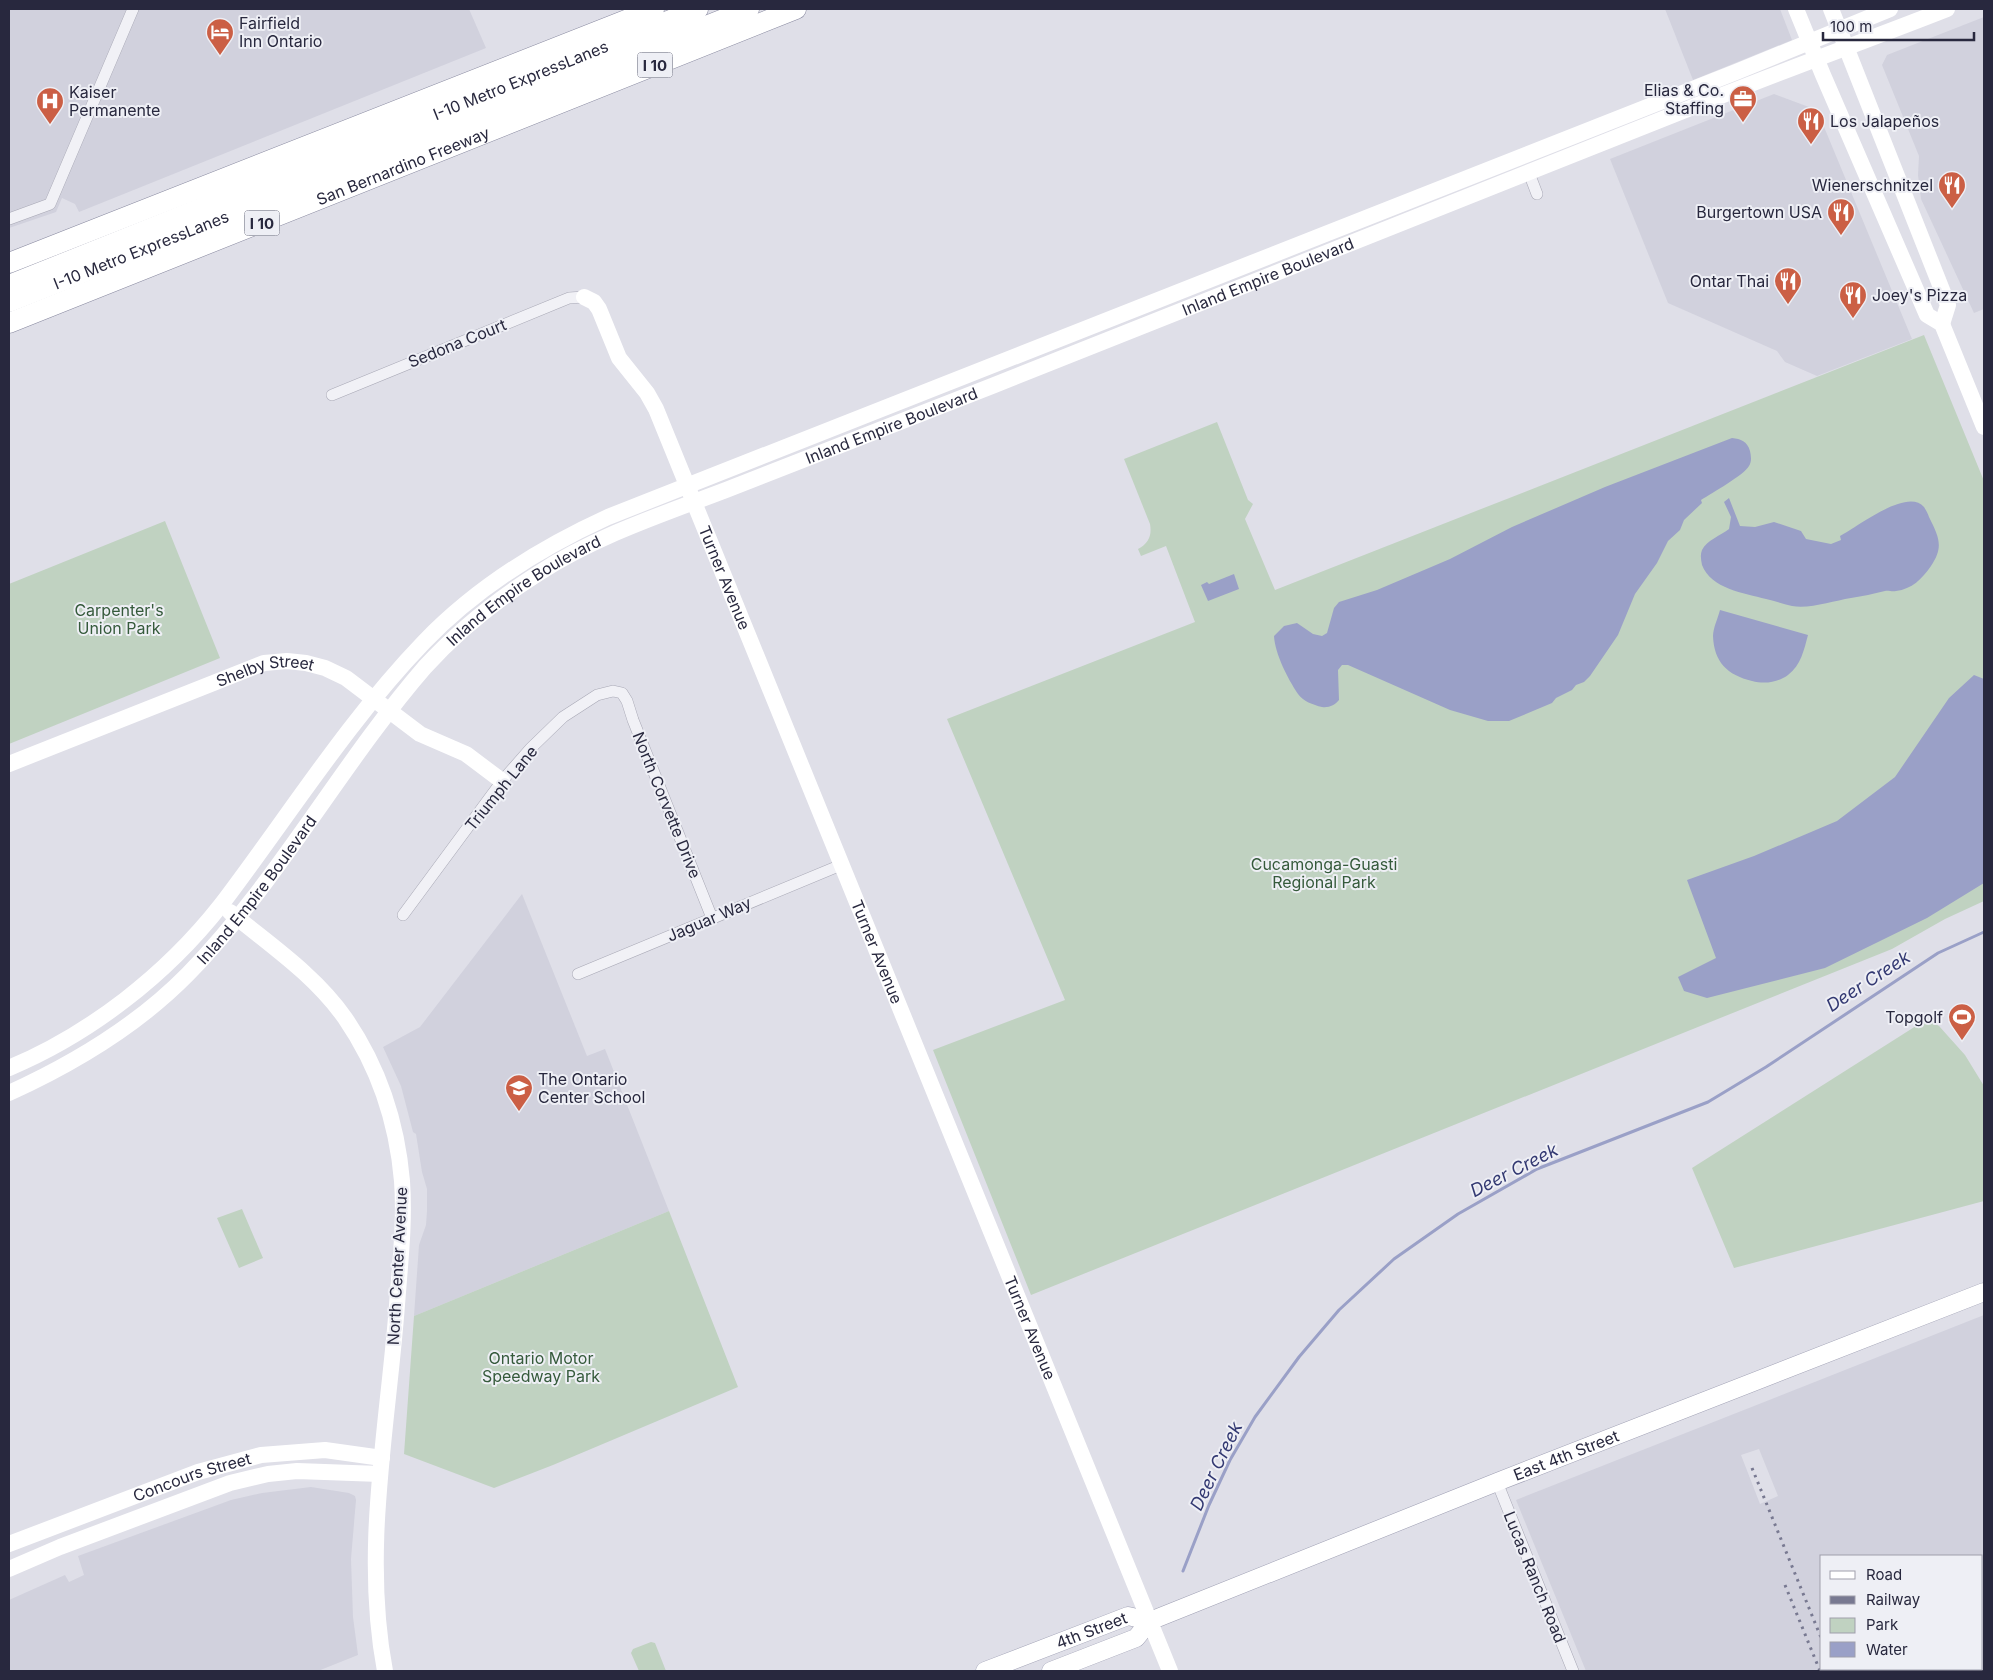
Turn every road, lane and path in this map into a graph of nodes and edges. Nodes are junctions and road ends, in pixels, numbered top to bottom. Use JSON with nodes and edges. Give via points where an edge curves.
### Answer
{"nodes":[{"id":1,"x":133,"y":9,"type":"edge"},
{"id":2,"x":654,"y":9,"type":"edge"},
{"id":3,"x":698,"y":9,"type":"edge"},
{"id":4,"x":749,"y":9,"type":"edge"},
{"id":5,"x":796,"y":9,"type":"edge"},
{"id":6,"x":1796,"y":9,"type":"edge"},
{"id":7,"x":1830,"y":9,"type":"edge"},
{"id":8,"x":1890,"y":9,"type":"edge"},
{"id":9,"x":1947,"y":9,"type":"edge"},
{"id":10,"x":1839,"y":30,"type":"junction"},
{"id":11,"x":1810,"y":42,"type":"junction"},
{"id":12,"x":1846,"y":48,"type":"junction"},
{"id":13,"x":1817,"y":59,"type":"junction"},
{"id":14,"x":1528,"y":173,"type":"junction"},
{"id":15,"x":1537,"y":194,"type":"dead end"},
{"id":16,"x":9,"y":219,"type":"edge"},
{"id":17,"x":9,"y":263,"type":"edge"},
{"id":18,"x":9,"y":285,"type":"edge"},
{"id":19,"x":584,"y":297,"type":"joint"},
{"id":20,"x":9,"y":302,"type":"edge"},
{"id":21,"x":9,"y":323,"type":"edge"},
{"id":22,"x":1942,"y":324,"type":"junction"},
{"id":23,"x":332,"y":395,"type":"dead end"},
{"id":24,"x":1984,"y":427,"type":"edge"},
{"id":25,"x":687,"y":486,"type":"junction"},
{"id":26,"x":694,"y":502,"type":"junction"},
{"id":27,"x":622,"y":693,"type":"joint"},
{"id":28,"x":373,"y":699,"type":"junction"},
{"id":29,"x":390,"y":711,"type":"junction"},
{"id":30,"x":9,"y":764,"type":"edge"},
{"id":31,"x":502,"y":781,"type":"junction"},
{"id":32,"x":840,"y":865,"type":"junction"},
{"id":33,"x":220,"y":905,"type":"junction"},
{"id":34,"x":402,"y":915,"type":"dead end"},
{"id":35,"x":237,"y":918,"type":"junction"},
{"id":36,"x":712,"y":918,"type":"junction"},
{"id":37,"x":578,"y":974,"type":"dead end"},
{"id":38,"x":9,"y":1068,"type":"edge"},
{"id":39,"x":9,"y":1093,"type":"edge"},
{"id":40,"x":1984,"y":1292,"type":"edge"},
{"id":41,"x":381,"y":1466,"type":"junction"},
{"id":42,"x":1497,"y":1482,"type":"junction"},
{"id":43,"x":9,"y":1544,"type":"edge"},
{"id":44,"x":9,"y":1570,"type":"edge"},
{"id":45,"x":1150,"y":1621,"type":"junction"},
{"id":46,"x":385,"y":1671,"type":"edge"},
{"id":47,"x":985,"y":1671,"type":"edge"},
{"id":48,"x":1051,"y":1671,"type":"edge"},
{"id":49,"x":1170,"y":1671,"type":"edge"},
{"id":50,"x":1573,"y":1671,"type":"edge"}],
"edges":[{"from":1,"to":16,"type":"street","via":[[50,204]]},
{"from":2,"to":17,"type":"highway"},
{"from":3,"to":18,"type":"highway","name":"I-10 Metro ExpressLanes"},
{"from":4,"to":20,"type":"highway","name":"I-10 Metro ExpressLanes"},
{"from":5,"to":21,"type":"highway","name":"San Bernardino Freeway","number":"I 10"},
{"from":6,"to":11,"type":"main road"},
{"from":7,"to":10,"type":"main road"},
{"from":8,"to":10,"type":"main road","name":"Inland Empire Boulevard"},
{"from":9,"to":12,"type":"main road","name":"Inland Empire Boulevard"},
{"from":10,"to":11,"type":"main road","name":"Inland Empire Boulevard"},
{"from":10,"to":12,"type":"main road"},
{"from":11,"to":13,"type":"main road"},
{"from":11,"to":25,"type":"main road","name":"Inland Empire Boulevard"},
{"from":12,"to":13,"type":"main road","name":"Inland Empire Boulevard"},
{"from":12,"to":22,"type":"main road","via":[[1948,306]]},
{"from":13,"to":14,"type":"main road","name":"Inland Empire Boulevard"},
{"from":13,"to":22,"type":"main road","via":[[1927,315]]},
{"from":14,"to":15,"type":"street"},
{"from":14,"to":26,"type":"main road","name":"Inland Empire Boulevard"},
{"from":19,"to":23,"type":"street","name":"Sedona Court","via":[[569,298]]},
{"from":19,"to":25,"type":"main road","name":"Turner Avenue","via":[[600,309],[619,358],[656,409]]},
{"from":22,"to":24,"type":"main road"},
{"from":25,"to":26,"type":"main road","name":"Turner Avenue"},
{"from":25,"to":28,"type":"main road","name":"Inland Empire Boulevard","via":[[586,528],[497,579],[429,637]]},
{"from":26,"to":29,"type":"main road","name":"Inland Empire Boulevard","via":[[612,535],[523,584],[469,625],[428,664]]},
{"from":26,"to":32,"type":"main road","name":"Turner Avenue"},
{"from":27,"to":31,"type":"street","name":"Triumph Lane","via":[[613,691],[596,695],[564,717]]},
{"from":27,"to":36,"type":"street","name":"North Corvette Drive"},
{"from":28,"to":29,"type":"main road","name":"Shelby Street"},
{"from":28,"to":30,"type":"main road","name":"Shelby Street","via":[[346,678],[325,668],[297,662],[264,663]]},
{"from":28,"to":33,"type":"main road","name":"Inland Empire Boulevard"},
{"from":29,"to":31,"type":"main road","name":"Shelby Street","via":[[420,734],[466,754]]},
{"from":29,"to":35,"type":"main road","name":"Inland Empire Boulevard"},
{"from":31,"to":34,"type":"street","name":"Triumph Lane"},
{"from":32,"to":36,"type":"street","name":"Jaguar Way"},
{"from":32,"to":45,"type":"main road","name":"Turner Avenue"},
{"from":33,"to":35,"type":"main road","name":"North Center Avenue"},
{"from":33,"to":38,"type":"main road","name":"Inland Empire Boulevard","via":[[170,960],[133,992],[73,1036]]},
{"from":35,"to":39,"type":"main road","name":"Inland Empire Boulevard","via":[[188,974],[139,1018],[68,1064]]},
{"from":35,"to":41,"type":"main road","name":"North Center Avenue","via":[[316,983],[344,1017],[370,1060],[387,1102],[402,1180],[402,1217]]},
{"from":36,"to":37,"type":"street","name":"Jaguar Way"},
{"from":40,"to":42,"type":"main road","name":"East 4th Street"},
{"from":41,"to":43,"type":"main road","name":"Concours Street","via":[[325,1450],[253,1457],[198,1472]]},
{"from":41,"to":44,"type":"main road","name":"Concours Street","via":[[268,1474],[230,1483],[60,1547]]},
{"from":41,"to":46,"type":"main road","name":"North Center Avenue","via":[[375,1580],[378,1632]]},
{"from":42,"to":45,"type":"main road","name":"East 4th Street"},
{"from":42,"to":50,"type":"street","name":"Lucas Ranch Road"},
{"from":45,"to":47,"type":"main road","name":"4th Street","via":[[1128,1616]]},
{"from":45,"to":48,"type":"main road","name":"4th Street","via":[[1136,1638]]},
{"from":45,"to":49,"type":"main road","name":"Turner Avenue"}]}
